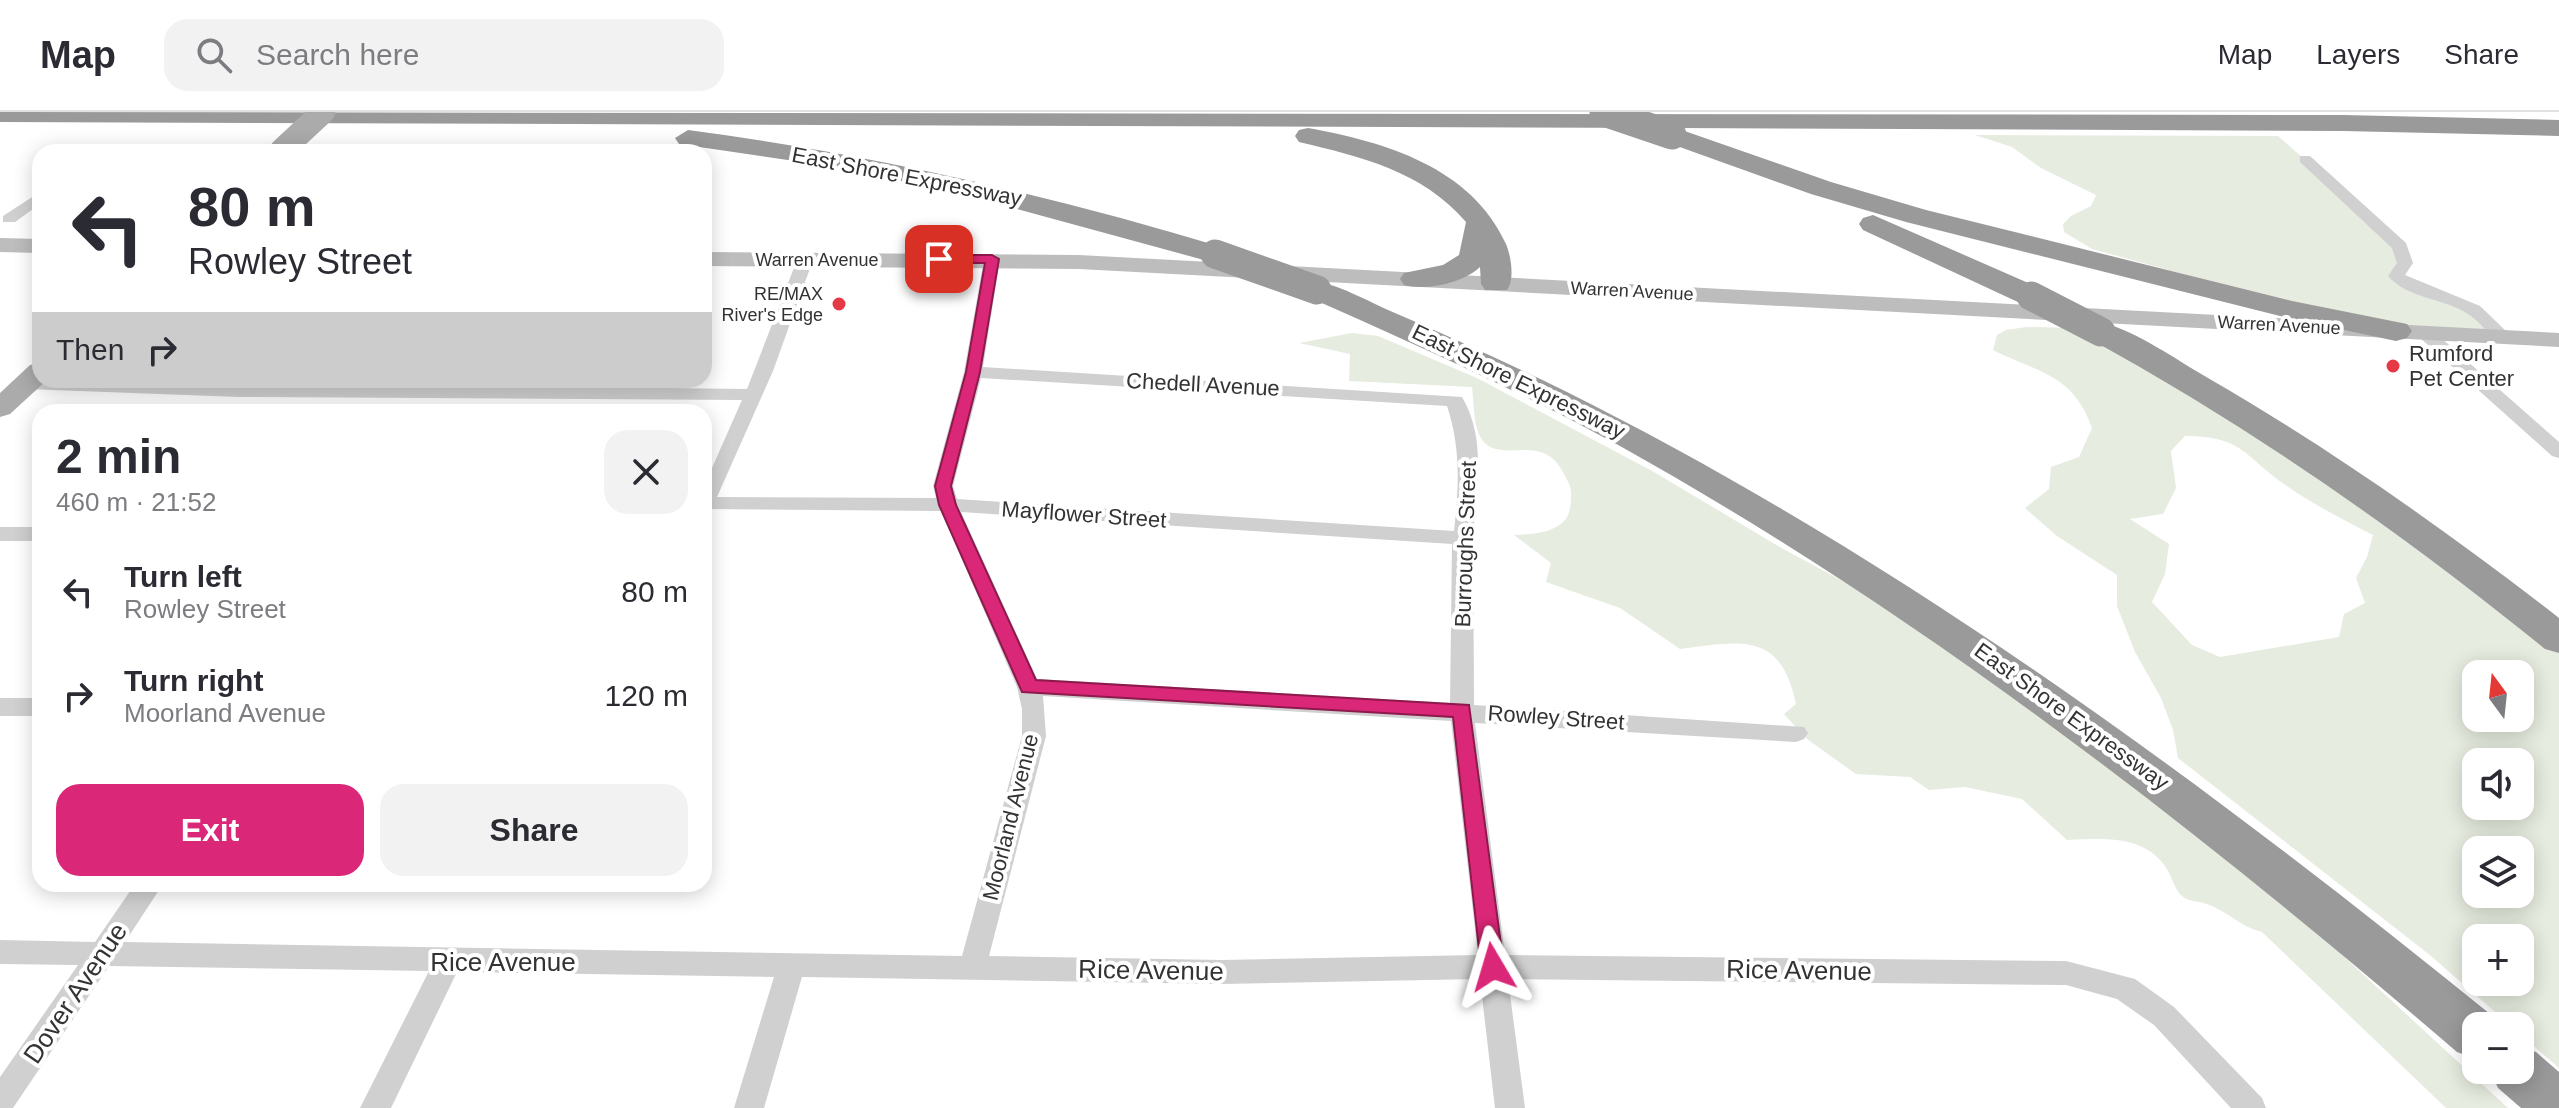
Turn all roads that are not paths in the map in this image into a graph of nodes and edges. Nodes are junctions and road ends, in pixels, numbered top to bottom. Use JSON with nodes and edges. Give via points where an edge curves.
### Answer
{"nodes":[{"id":1,"x":323,"y":112,"type":"edge"},
{"id":2,"x":1604,"y":112,"type":"edge"},
{"id":3,"x":0,"y":114,"type":"edge"},
{"id":4,"x":57,"y":114,"type":"edge"},
{"id":5,"x":397,"y":115,"type":"junction"},
{"id":6,"x":1077,"y":118,"type":"junction"},
{"id":7,"x":2559,"y":128,"type":"edge"},
{"id":8,"x":1672,"y":135,"type":"junction"},
{"id":9,"x":288,"y":144,"type":"edge"},
{"id":10,"x":2305,"y":159,"type":"dead end"},
{"id":11,"x":32,"y":203,"type":"edge"},
{"id":12,"x":1480,"y":222,"type":"junction"},
{"id":13,"x":3,"y":223,"type":"edge"},
{"id":14,"x":0,"y":245,"type":"edge"},
{"id":15,"x":32,"y":246,"type":"edge"},
{"id":16,"x":712,"y":259,"type":"edge"},
{"id":17,"x":992,"y":259,"type":"junction"},
{"id":18,"x":805,"y":260,"type":"junction"},
{"id":19,"x":1415,"y":279,"type":"junction"},
{"id":20,"x":1496,"y":284,"type":"junction"},
{"id":21,"x":2396,"y":331,"type":"junction"},
{"id":22,"x":2425,"y":333,"type":"junction"},
{"id":23,"x":2502,"y":337,"type":"junction"},
{"id":24,"x":2559,"y":340,"type":"edge"},
{"id":25,"x":973,"y":372,"type":"junction"},
{"id":26,"x":32,"y":379,"type":"edge"},
{"id":27,"x":191,"y":388,"type":"edge"},
{"id":28,"x":753,"y":395,"type":"junction"},
{"id":29,"x":1434,"y":399,"type":"joint"},
{"id":30,"x":0,"y":408,"type":"edge"},
{"id":31,"x":2559,"y":452,"type":"edge"},
{"id":32,"x":712,"y":490,"type":"edge"},
{"id":33,"x":712,"y":501,"type":"edge"},
{"id":34,"x":948,"y":505,"type":"junction"},
{"id":35,"x":0,"y":534,"type":"edge"},
{"id":36,"x":32,"y":534,"type":"edge"},
{"id":37,"x":1463,"y":538,"type":"junction"},
{"id":38,"x":2559,"y":639,"type":"edge"},
{"id":39,"x":1029,"y":687,"type":"junction"},
{"id":40,"x":0,"y":707,"type":"edge"},
{"id":41,"x":32,"y":707,"type":"edge"},
{"id":42,"x":1462,"y":711,"type":"junction"},
{"id":43,"x":1796,"y":733,"type":"dead end"},
{"id":44,"x":145,"y":892,"type":"edge"},
{"id":45,"x":0,"y":952,"type":"edge"},
{"id":46,"x":103,"y":954,"type":"junction"},
{"id":47,"x":448,"y":962,"type":"junction"},
{"id":48,"x":792,"y":963,"type":"junction"},
{"id":49,"x":973,"y":966,"type":"junction"},
{"id":50,"x":1493,"y":967,"type":"junction"},
{"id":51,"x":2462,"y":1024,"type":"edge"},
{"id":52,"x":2533,"y":1084,"type":"edge"},
{"id":53,"x":0,"y":1102,"type":"edge"},
{"id":54,"x":2559,"y":1107,"type":"edge"},
{"id":55,"x":375,"y":1108,"type":"edge"},
{"id":56,"x":749,"y":1108,"type":"edge"},
{"id":57,"x":1510,"y":1108,"type":"edge"},
{"id":58,"x":2251,"y":1108,"type":"edge"}],
"edges":[{"from":1,"to":9,"type":"main road","bridge":true},
{"from":2,"to":8,"type":"highway","bridge":true},
{"from":3,"to":4,"type":"highway"},
{"from":4,"to":5,"type":"highway"},
{"from":5,"to":6,"type":"highway"},
{"from":5,"to":51,"type":"highway","name":"East Shore Expressway","bridge":true,"via":[[636,133],[817,156],[1034,201],[1317,290],[1492,365],[1749,502],[2012,671],[2186,799]]},
{"from":6,"to":7,"type":"highway"},
{"from":6,"to":12,"type":"highway","via":[[1269,130],[1357,145],[1434,180]]},
{"from":8,"to":21,"type":"highway","via":[[1916,216]]},
{"from":8,"to":38,"type":"highway","bridge":true,"via":[[2031,296],[2194,383],[2324,464]]},
{"from":10,"to":23,"type":"street","via":[[2392,235],[2405,263],[2396,276],[2474,310]]},
{"from":11,"to":13,"type":"street"},
{"from":12,"to":19,"type":"highway","via":[[1480,248],[1471,261],[1447,273]]},
{"from":12,"to":20,"type":"highway","via":[[1496,248]]},
{"from":14,"to":15,"type":"main road"},
{"from":16,"to":18,"type":"main road","name":"Warren Avenue"},
{"from":17,"to":18,"type":"main road","name":"Warren Avenue"},
{"from":17,"to":19,"type":"main road","name":"Warren Avenue"},
{"from":17,"to":25,"type":"street","name":"Moorland Avenue"},
{"from":18,"to":28,"type":"street"},
{"from":19,"to":20,"type":"main road","name":"Warren Avenue"},
{"from":20,"to":21,"type":"main road","name":"Warren Avenue"},
{"from":21,"to":22,"type":"main road","name":"Warren Avenue"},
{"from":22,"to":23,"type":"main road","name":"Warren Avenue"},
{"from":22,"to":31,"type":"street"},
{"from":23,"to":24,"type":"main road","name":"Warren Avenue"},
{"from":25,"to":29,"type":"street","name":"Chedell Avenue"},
{"from":25,"to":34,"type":"street","name":"Moorland Avenue","via":[[943,486]]},
{"from":26,"to":30,"type":"main road"},
{"from":27,"to":28,"type":"street"},
{"from":28,"to":32,"type":"street"},
{"from":29,"to":37,"type":"street","name":"Burroughs Street","via":[[1455,401],[1466,434],[1470,477]]},
{"from":33,"to":34,"type":"street","name":"Mayflower Street"},
{"from":34,"to":37,"type":"street","name":"Mayflower Street"},
{"from":34,"to":39,"type":"street","name":"Moorland Avenue"},
{"from":35,"to":36,"type":"street"},
{"from":37,"to":42,"type":"street","name":"Burroughs Street"},
{"from":39,"to":42,"type":"street","name":"Rowley Street"},
{"from":39,"to":49,"type":"street","name":"Moorland Avenue","via":[[1034,736]]},
{"from":40,"to":41,"type":"street"},
{"from":42,"to":43,"type":"street","name":"Rowley Street"},
{"from":42,"to":50,"type":"street","name":"Burroughs Street"},
{"from":44,"to":46,"type":"street","name":"Dover Avenue"},
{"from":45,"to":46,"type":"street","name":"Rice Avenue"},
{"from":46,"to":47,"type":"street","name":"Rice Avenue"},
{"from":46,"to":53,"type":"street","name":"Dover Avenue"},
{"from":47,"to":48,"type":"street","name":"Rice Avenue"},
{"from":47,"to":55,"type":"street"},
{"from":48,"to":49,"type":"street","name":"Rice Avenue"},
{"from":48,"to":56,"type":"street"},
{"from":49,"to":50,"type":"street","name":"Rice Avenue","via":[[1223,972]]},
{"from":50,"to":57,"type":"street","name":"Burroughs Street"},
{"from":50,"to":58,"type":"street","name":"Rice Avenue","via":[[2066,973],[2125,988],[2164,1016]]},
{"from":52,"to":54,"type":"highway"}]}
